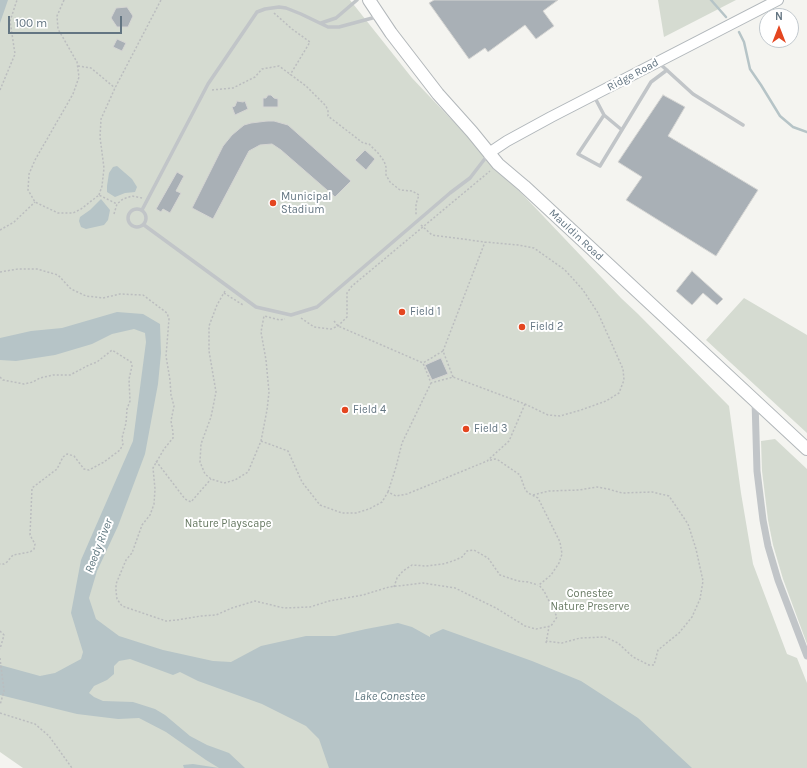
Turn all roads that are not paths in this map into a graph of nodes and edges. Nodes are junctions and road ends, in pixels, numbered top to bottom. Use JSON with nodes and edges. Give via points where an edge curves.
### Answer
{"nodes":[{"id":1,"x":357,"y":0,"type":"edge"},
{"id":2,"x":369,"y":0,"type":"edge"},
{"id":3,"x":778,"y":0,"type":"edge"},
{"id":4,"x":379,"y":16,"type":"junction"},
{"id":5,"x":321,"y":23,"type":"junction"},
{"id":6,"x":658,"y":62,"type":"junction"},
{"id":7,"x":667,"y":70,"type":"junction"},
{"id":8,"x":594,"y":96,"type":"junction"},
{"id":9,"x":604,"y":115,"type":"junction"},
{"id":10,"x":743,"y":125,"type":"dead end"},
{"id":11,"x":622,"y":130,"type":"junction"},
{"id":12,"x":489,"y":153,"type":"junction"},
{"id":13,"x":142,"y":210,"type":"junction"},
{"id":14,"x":144,"y":225,"type":"junction"},
{"id":15,"x":755,"y":400,"type":"junction"},
{"id":16,"x":807,"y":449,"type":"edge"},
{"id":17,"x":807,"y":656,"type":"edge"}],
"edges":[{"from":1,"to":5,"type":"lane","via":[[336,18]]},
{"from":2,"to":4,"type":"main road","name":"Mauldin Road"},
{"from":3,"to":6,"type":"street","name":"Ridge Road"},
{"from":4,"to":5,"type":"lane","via":[[339,27],[328,27]]},
{"from":4,"to":12,"type":"main road","name":"Mauldin Road","via":[[438,94]]},
{"from":5,"to":13,"type":"lane","via":[[286,8],[268,8],[257,12],[208,84]]},
{"from":6,"to":7,"type":"lane"},
{"from":6,"to":8,"type":"street","name":"Ridge Road"},
{"from":7,"to":10,"type":"lane","via":[[693,94]]},
{"from":7,"to":11,"type":"lane","via":[[651,82]]},
{"from":8,"to":9,"type":"lane"},
{"from":8,"to":12,"type":"street","name":"Ridge Road"},
{"from":9,"to":11,"type":"lane"},
{"from":9,"to":11,"type":"lane","via":[[578,154],[600,166]]},
{"from":12,"to":14,"type":"lane","via":[[470,178],[317,308],[291,315],[256,307]]},
{"from":12,"to":15,"type":"main road","name":"Mauldin Road"},
{"from":13,"to":14,"type":"lane","via":[[147,217]]},
{"from":13,"to":14,"type":"lane","via":[[132,210],[128,214],[128,219],[134,227]]},
{"from":15,"to":16,"type":"main road","name":"Mauldin Road"},
{"from":15,"to":17,"type":"street","via":[[757,470],[768,546]]}]}
